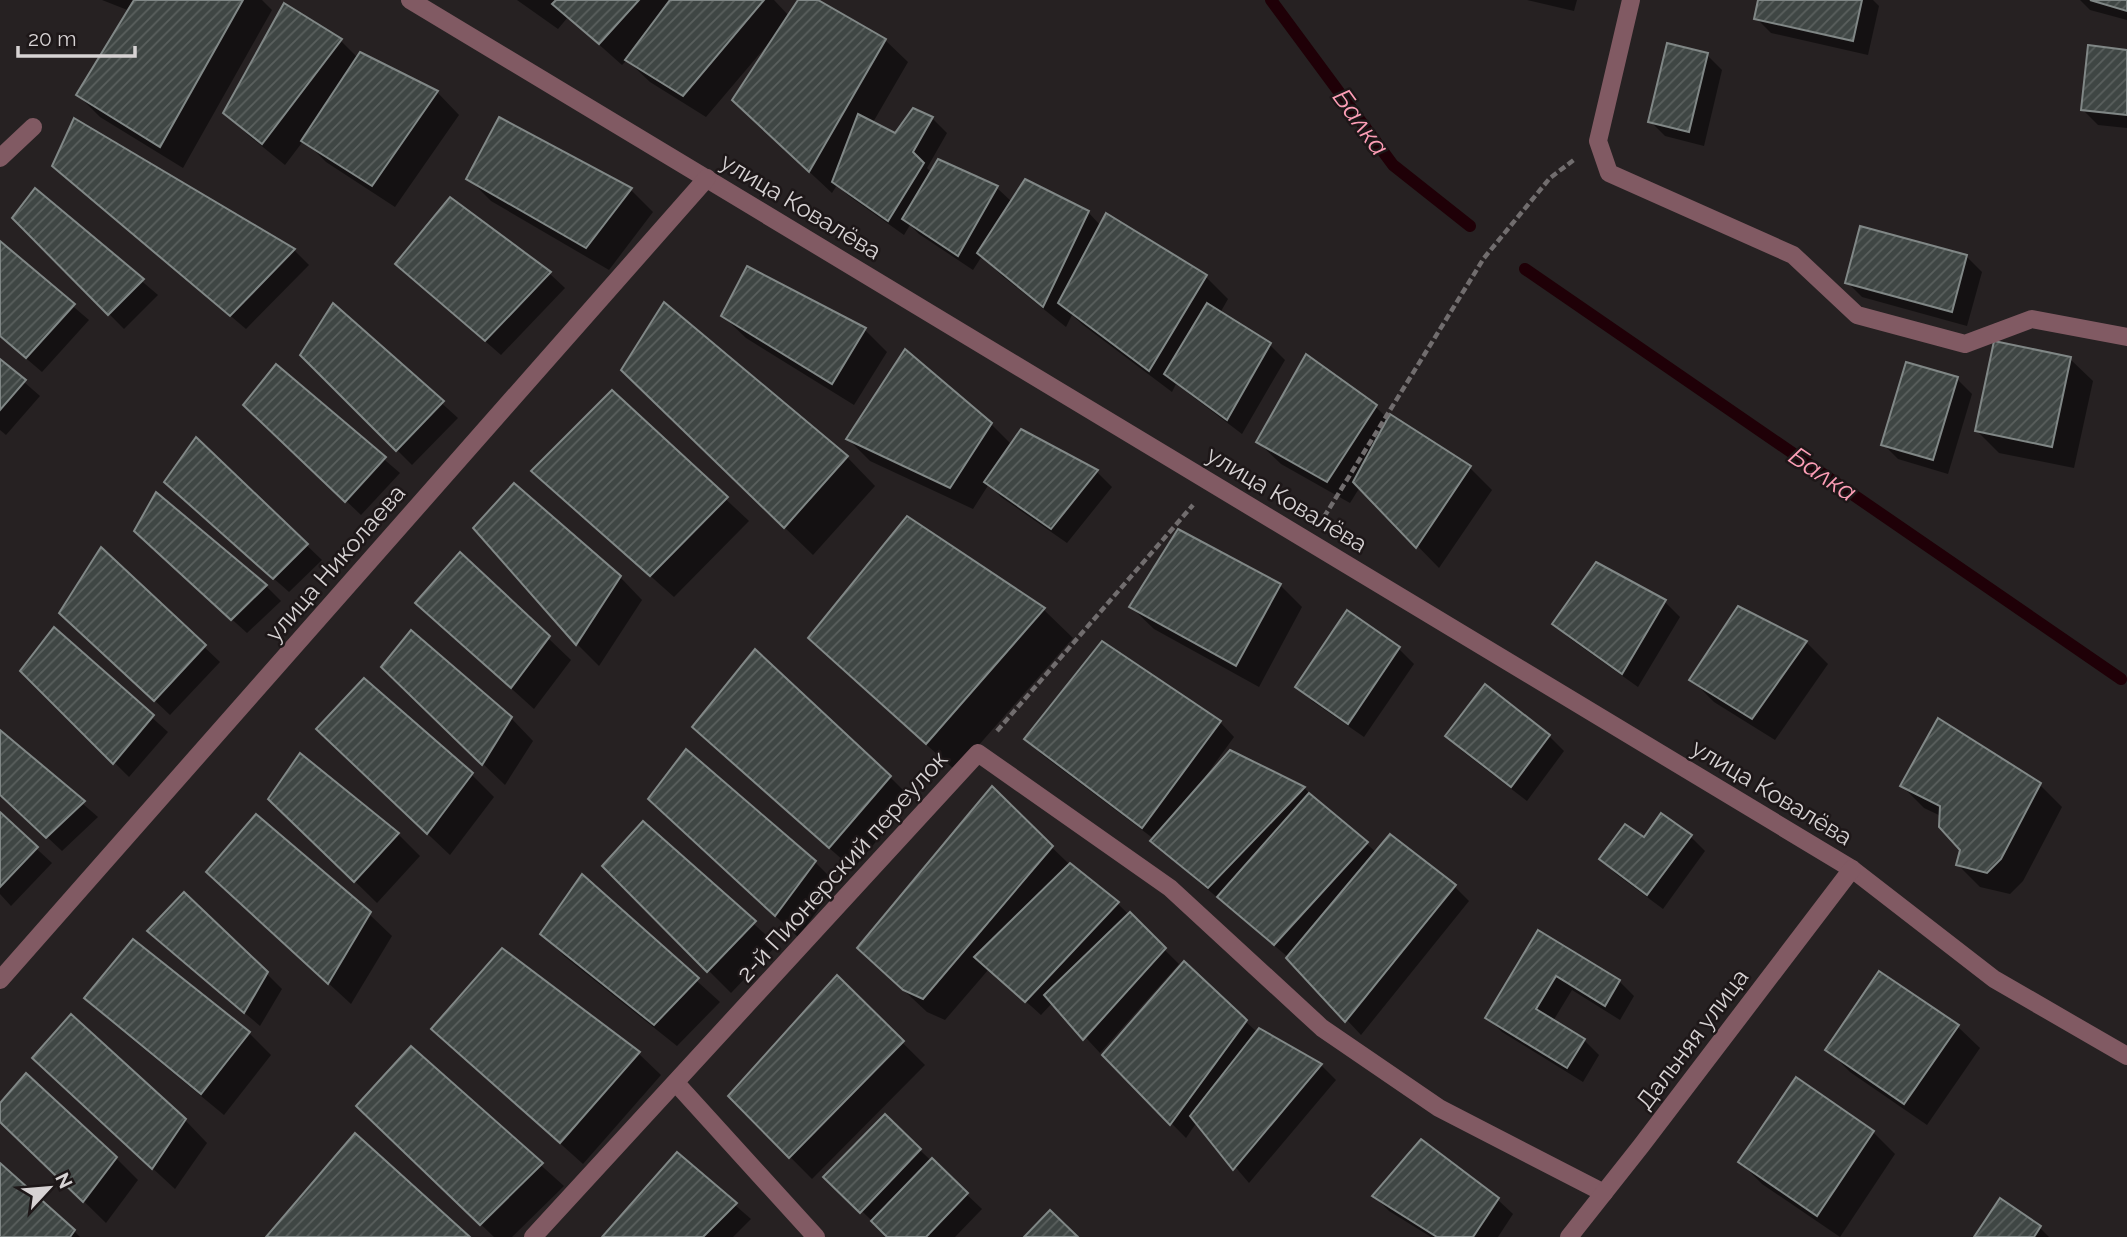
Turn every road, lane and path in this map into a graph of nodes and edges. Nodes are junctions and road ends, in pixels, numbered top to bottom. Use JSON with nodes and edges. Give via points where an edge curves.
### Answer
{"nodes":[{"id":1,"x":410,"y":0,"type":"edge"},
{"id":2,"x":1630,"y":0,"type":"edge"},
{"id":3,"x":33,"y":127,"type":"dead end"},
{"id":4,"x":1598,"y":141,"type":"junction"},
{"id":5,"x":0,"y":158,"type":"edge"},
{"id":6,"x":707,"y":178,"type":"junction"},
{"id":7,"x":2127,"y":337,"type":"edge"},
{"id":8,"x":1212,"y":482,"type":"junction"},
{"id":9,"x":1309,"y":541,"type":"junction"},
{"id":10,"x":978,"y":753,"type":"junction"},
{"id":11,"x":1852,"y":869,"type":"junction"},
{"id":12,"x":0,"y":980,"type":"edge"},
{"id":13,"x":2127,"y":1056,"type":"edge"},
{"id":14,"x":676,"y":1083,"type":"junction"},
{"id":15,"x":1604,"y":1193,"type":"junction"},
{"id":16,"x":533,"y":1237,"type":"edge"},
{"id":17,"x":816,"y":1237,"type":"edge"},
{"id":18,"x":1569,"y":1237,"type":"edge"}],
"edges":[{"from":1,"to":6,"type":"street","name":"улица Ковалёва"},
{"from":2,"to":4,"type":"street"},
{"from":3,"to":5,"type":"street"},
{"from":4,"to":7,"type":"street","via":[[1609,173],[1793,255],[1857,315],[1965,344],[2032,319]]},
{"from":4,"to":9,"type":"path","via":[[1550,178],[1484,258]]},
{"from":6,"to":8,"type":"street","name":"улица Ковалёва"},
{"from":6,"to":12,"type":"street","name":"улица Николаева"},
{"from":8,"to":9,"type":"street","name":"улица Ковалёва"},
{"from":8,"to":10,"type":"path"},
{"from":9,"to":11,"type":"street","name":"улица Ковалёва"},
{"from":10,"to":14,"type":"street","name":"2-й Пионерский переулок"},
{"from":10,"to":15,"type":"street","name":"2-й Пионерский переулок","via":[[1170,888],[1322,1028],[1439,1108]]},
{"from":11,"to":13,"type":"street","name":"улица Ковалёва","via":[[1994,979]]},
{"from":11,"to":15,"type":"street","name":"Дальняя улица"},
{"from":14,"to":16,"type":"street","name":"2-й Пионерский переулок"},
{"from":14,"to":17,"type":"street"},
{"from":15,"to":18,"type":"street","name":"Дальняя улица"}]}
